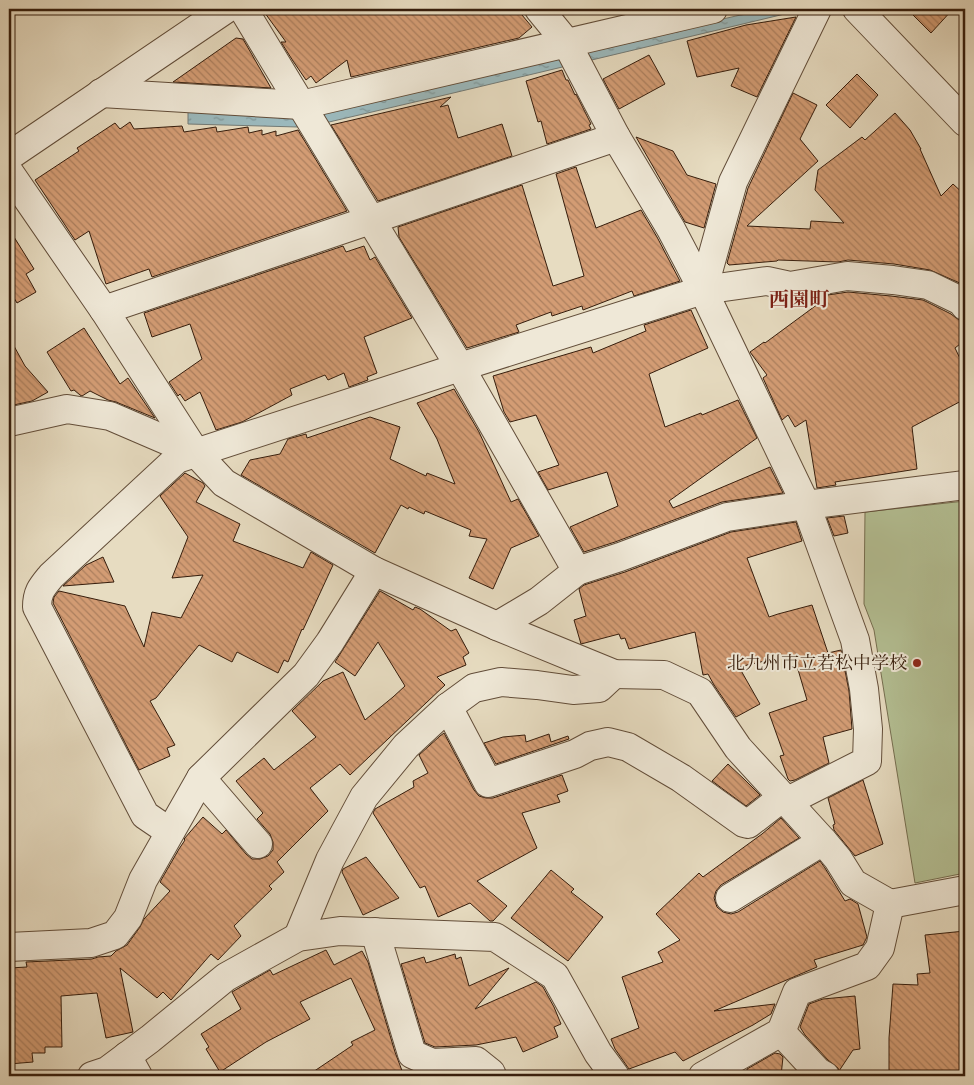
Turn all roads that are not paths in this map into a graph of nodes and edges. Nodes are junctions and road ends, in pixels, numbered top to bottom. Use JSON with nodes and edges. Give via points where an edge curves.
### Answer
{"nodes":[{"id":1,"x":226,"y":9,"type":"edge"},
{"id":2,"x":243,"y":9,"type":"edge"},
{"id":3,"x":538,"y":9,"type":"edge"},
{"id":4,"x":713,"y":9,"type":"edge"},
{"id":5,"x":817,"y":9,"type":"edge"},
{"id":6,"x":857,"y":9,"type":"edge"},
{"id":7,"x":566,"y":42,"type":"junction"},
{"id":8,"x":102,"y":93,"type":"junction"},
{"id":9,"x":301,"y":104,"type":"junction"},
{"id":10,"x":965,"y":122,"type":"edge"},
{"id":11,"x":616,"y":138,"type":"junction"},
{"id":12,"x":9,"y":156,"type":"edge"},
{"id":13,"x":9,"y":172,"type":"edge"},
{"id":14,"x":371,"y":220,"type":"junction"},
{"id":15,"x":703,"y":290,"type":"junction"},
{"id":16,"x":965,"y":306,"type":"edge"},
{"id":17,"x":104,"y":310,"type":"junction"},
{"id":18,"x":460,"y":367,"type":"junction"},
{"id":19,"x":9,"y":422,"type":"edge"},
{"id":20,"x":196,"y":453,"type":"junction"},
{"id":21,"x":965,"y":485,"type":"edge"},
{"id":22,"x":806,"y":505,"type":"junction"},
{"id":23,"x":374,"y":571,"type":"junction"},
{"id":24,"x":577,"y":571,"type":"junction"},
{"id":25,"x":497,"y":626,"type":"junction"},
{"id":26,"x":614,"y":674,"type":"junction"},
{"id":27,"x":448,"y":707,"type":"junction"},
{"id":28,"x":201,"y":778,"type":"junction"},
{"id":29,"x":785,"y":799,"type":"junction"},
{"id":30,"x":170,"y":832,"type":"junction"},
{"id":31,"x":823,"y":841,"type":"junction"},
{"id":32,"x":258,"y":844,"type":"dead end"},
{"id":33,"x":965,"y":890,"type":"edge"},
{"id":34,"x":730,"y":898,"type":"dead end"},
{"id":35,"x":890,"y":904,"type":"junction"},
{"id":36,"x":375,"y":932,"type":"junction"},
{"id":37,"x":298,"y":936,"type":"junction"},
{"id":38,"x":9,"y":947,"type":"edge"},
{"id":39,"x":780,"y":1032,"type":"junction"},
{"id":40,"x":132,"y":1066,"type":"edge"},
{"id":41,"x":92,"y":1076,"type":"edge"},
{"id":42,"x":492,"y":1076,"type":"edge"},
{"id":43,"x":614,"y":1076,"type":"edge"},
{"id":44,"x":702,"y":1076,"type":"edge"},
{"id":45,"x":825,"y":1076,"type":"edge"}],
"edges":[{"from":1,"to":8,"type":"street"},
{"from":2,"to":9,"type":"street"},
{"from":3,"to":7,"type":"street"},
{"from":4,"to":7,"type":"street"},
{"from":5,"to":15,"type":"street","via":[[733,182]]},
{"from":6,"to":10,"type":"street"},
{"from":7,"to":9,"type":"street"},
{"from":7,"to":11,"type":"street"},
{"from":8,"to":9,"type":"street"},
{"from":8,"to":12,"type":"street"},
{"from":9,"to":14,"type":"street"},
{"from":11,"to":14,"type":"street"},
{"from":11,"to":15,"type":"street","via":[[671,229]]},
{"from":13,"to":17,"type":"street"},
{"from":14,"to":17,"type":"street"},
{"from":14,"to":18,"type":"street"},
{"from":15,"to":16,"type":"street","via":[[767,281],[790,286],[847,276],[928,285]]},
{"from":15,"to":18,"type":"street"},
{"from":15,"to":22,"type":"street"},
{"from":17,"to":20,"type":"street"},
{"from":18,"to":20,"type":"street"},
{"from":18,"to":24,"type":"street"},
{"from":19,"to":20,"type":"street","via":[[67,409],[110,416]]},
{"from":20,"to":23,"type":"street","via":[[224,483]]},
{"from":20,"to":30,"type":"street","via":[[177,458],[51,576],[37,596],[40,614],[145,815]]},
{"from":21,"to":22,"type":"street"},
{"from":22,"to":24,"type":"street","via":[[727,517]]},
{"from":22,"to":29,"type":"street","via":[[855,640],[868,729],[867,761]]},
{"from":23,"to":25,"type":"street"},
{"from":23,"to":28,"type":"street","via":[[306,675]]},
{"from":24,"to":25,"type":"street","via":[[539,601]]},
{"from":25,"to":26,"type":"street"},
{"from":26,"to":27,"type":"street","via":[[598,688],[573,690],[501,682],[474,688]]},
{"from":26,"to":29,"type":"street","via":[[664,675],[700,692],[738,748]]},
{"from":27,"to":29,"type":"street","via":[[488,783],[608,742],[628,747],[680,778],[744,824]]},
{"from":27,"to":37,"type":"street","via":[[406,746],[364,797],[330,860]]},
{"from":28,"to":30,"type":"street"},
{"from":28,"to":32,"type":"street"},
{"from":29,"to":31,"type":"street"},
{"from":30,"to":38,"type":"street","via":[[142,880],[128,918],[115,935],[90,943]]},
{"from":31,"to":34,"type":"street"},
{"from":31,"to":35,"type":"street","via":[[853,883]]},
{"from":33,"to":35,"type":"street"},
{"from":35,"to":39,"type":"street","via":[[880,948],[867,966],[797,992]]},
{"from":36,"to":37,"type":"street"},
{"from":36,"to":42,"type":"street","via":[[412,1054],[432,1063],[476,1061]]},
{"from":36,"to":43,"type":"street","via":[[495,937],[555,976],[598,1054]]},
{"from":37,"to":40,"type":"street","via":[[226,977]]},
{"from":39,"to":44,"type":"street"},
{"from":39,"to":45,"type":"street"},
{"from":40,"to":41,"type":"street"}]}
